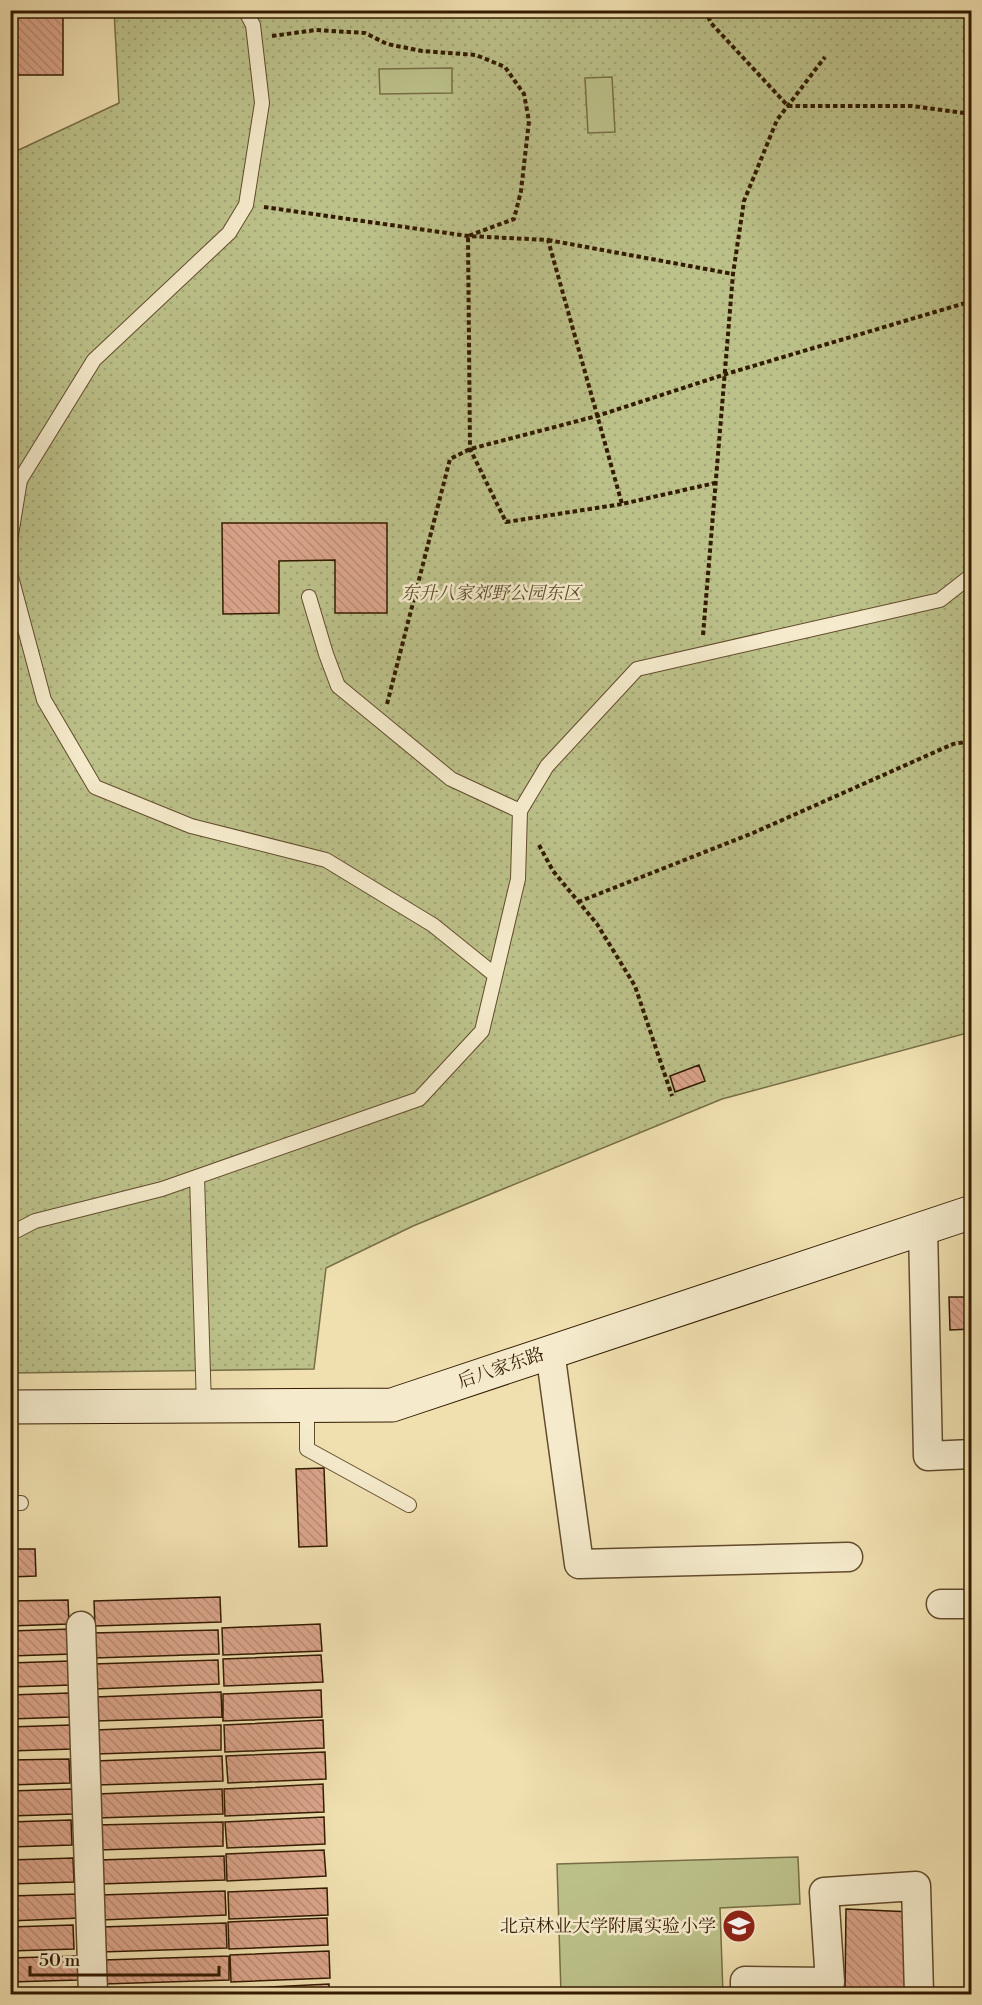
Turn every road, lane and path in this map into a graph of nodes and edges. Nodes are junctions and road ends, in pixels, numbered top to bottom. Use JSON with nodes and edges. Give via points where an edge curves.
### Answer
{"nodes":[{"id":1,"x":244,"y":10,"type":"edge"},
{"id":2,"x":705,"y":10,"type":"edge"},
{"id":3,"x":254,"y":38,"type":"junction"},
{"id":4,"x":825,"y":57,"type":"dead end"},
{"id":5,"x":788,"y":106,"type":"junction"},
{"id":6,"x":972,"y":114,"type":"edge"},
{"id":7,"x":246,"y":205,"type":"junction"},
{"id":8,"x":468,"y":236,"type":"junction"},
{"id":9,"x":548,"y":240,"type":"junction"},
{"id":10,"x":733,"y":274,"type":"junction"},
{"id":11,"x":972,"y":301,"type":"edge"},
{"id":12,"x":726,"y":374,"type":"junction"},
{"id":13,"x":597,"y":416,"type":"junction"},
{"id":14,"x":470,"y":448,"type":"junction"},
{"id":15,"x":715,"y":483,"type":"junction"},
{"id":16,"x":622,"y":504,"type":"junction"},
{"id":17,"x":10,"y":541,"type":"edge"},
{"id":18,"x":10,"y":573,"type":"edge"},
{"id":19,"x":972,"y":575,"type":"edge"},
{"id":20,"x":309,"y":597,"type":"dead end"},
{"id":21,"x":702,"y":654,"type":"junction"},
{"id":22,"x":382,"y":722,"type":"junction"},
{"id":23,"x":972,"y":741,"type":"edge"},
{"id":24,"x":520,"y":811,"type":"junction"},
{"id":25,"x":578,"y":902,"type":"junction"},
{"id":26,"x":495,"y":975,"type":"junction"},
{"id":27,"x":672,"y":1096,"type":"dead end"},
{"id":28,"x":197,"y":1177,"type":"junction"},
{"id":29,"x":972,"y":1212,"type":"edge"},
{"id":30,"x":923,"y":1228,"type":"junction"},
{"id":31,"x":10,"y":1234,"type":"edge"},
{"id":32,"x":550,"y":1351,"type":"junction"},
{"id":33,"x":308,"y":1405,"type":"junction"},
{"id":34,"x":204,"y":1406,"type":"junction"},
{"id":35,"x":10,"y":1407,"type":"edge"},
{"id":36,"x":972,"y":1454,"type":"edge"},
{"id":37,"x":409,"y":1505,"type":"dead end"},
{"id":38,"x":848,"y":1557,"type":"dead end"},
{"id":39,"x":941,"y":1604,"type":"dead end"},
{"id":40,"x":972,"y":1604,"type":"edge"},
{"id":41,"x":81,"y":1626,"type":"dead end"},
{"id":42,"x":93,"y":1995,"type":"edge"},
{"id":43,"x":746,"y":1995,"type":"edge"},
{"id":44,"x":919,"y":1995,"type":"edge"}],
"edges":[{"from":1,"to":3,"type":"lane","via":[[253,25]]},
{"from":2,"to":5,"type":"path","via":[[711,23]]},
{"from":3,"to":7,"type":"lane","via":[[262,103]]},
{"from":3,"to":8,"type":"path","via":[[316,30],[365,33],[387,44],[476,55],[505,67],[524,94],[529,121],[521,190],[514,219]]},
{"from":4,"to":5,"type":"path"},
{"from":5,"to":6,"type":"path","via":[[912,106]]},
{"from":5,"to":10,"type":"path","via":[[777,120],[744,201]]},
{"from":7,"to":8,"type":"path"},
{"from":7,"to":17,"type":"lane","via":[[229,233],[94,360],[20,480]]},
{"from":8,"to":9,"type":"path"},
{"from":8,"to":14,"type":"path"},
{"from":9,"to":10,"type":"path"},
{"from":9,"to":13,"type":"path"},
{"from":10,"to":12,"type":"path"},
{"from":11,"to":12,"type":"path"},
{"from":12,"to":13,"type":"path"},
{"from":12,"to":15,"type":"path"},
{"from":13,"to":14,"type":"path"},
{"from":13,"to":16,"type":"path"},
{"from":14,"to":16,"type":"path","via":[[506,522]]},
{"from":14,"to":22,"type":"path","via":[[450,459]]},
{"from":15,"to":16,"type":"path"},
{"from":15,"to":21,"type":"path"},
{"from":18,"to":26,"type":"lane","via":[[44,700],[95,786],[191,826],[326,860],[433,925]]},
{"from":19,"to":21,"type":"lane","via":[[940,600]]},
{"from":20,"to":22,"type":"lane","via":[[338,686]]},
{"from":21,"to":24,"type":"lane","via":[[637,669],[547,766]]},
{"from":22,"to":24,"type":"lane","via":[[452,778]]},
{"from":23,"to":25,"type":"path","via":[[953,744],[753,833]]},
{"from":24,"to":25,"type":"path","via":[[553,871]]},
{"from":24,"to":26,"type":"lane","via":[[518,879]]},
{"from":25,"to":27,"type":"path","via":[[597,924],[635,986]]},
{"from":26,"to":28,"type":"lane","via":[[482,1031],[419,1099]]},
{"from":28,"to":31,"type":"lane","via":[[35,1221]]},
{"from":28,"to":34,"type":"lane"},
{"from":29,"to":30,"type":"street","name":"后八家东路"},
{"from":30,"to":32,"type":"street","name":"后八家东路"},
{"from":30,"to":36,"type":"street","via":[[928,1456]]},
{"from":32,"to":33,"type":"street","name":"后八家东路","via":[[392,1405]]},
{"from":32,"to":38,"type":"street","via":[[579,1564]]},
{"from":33,"to":34,"type":"street","name":"后八家东路"},
{"from":33,"to":37,"type":"lane","via":[[308,1449]]},
{"from":34,"to":35,"type":"street","name":"后八家东路"},
{"from":39,"to":40,"type":"street"},
{"from":41,"to":42,"type":"street"},
{"from":43,"to":44,"type":"street","via":[[745,1982],[830,1982],[824,1892],[916,1887]]}]}
